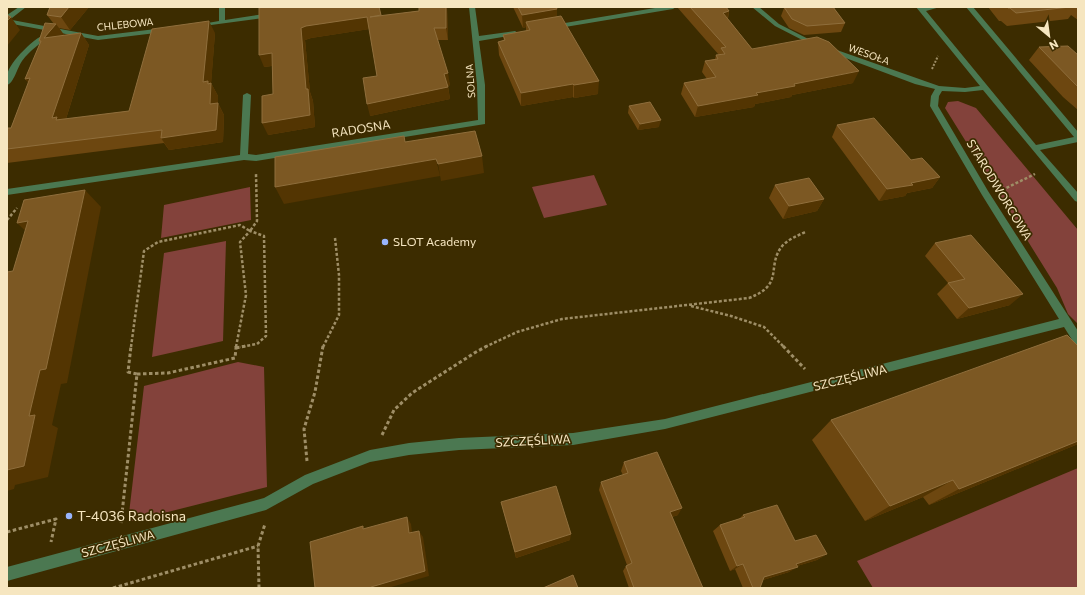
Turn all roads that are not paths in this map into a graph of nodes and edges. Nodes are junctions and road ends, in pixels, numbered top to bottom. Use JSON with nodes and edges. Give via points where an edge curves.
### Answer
{"nodes":[{"id":1,"x":22,"y":7,"type":"edge"},
{"id":2,"x":222,"y":7,"type":"edge"},
{"id":3,"x":472,"y":7,"type":"edge"},
{"id":4,"x":673,"y":7,"type":"edge"},
{"id":5,"x":755,"y":7,"type":"edge"},
{"id":6,"x":937,"y":7,"type":"edge"},
{"id":7,"x":970,"y":7,"type":"edge"},
{"id":8,"x":920,"y":8,"type":"edge"},
{"id":9,"x":276,"y":15,"type":"edge"},
{"id":10,"x":222,"y":22,"type":"junction"},
{"id":11,"x":191,"y":26,"type":"edge"},
{"id":12,"x":542,"y":29,"type":"edge"},
{"id":13,"x":168,"y":30,"type":"edge"},
{"id":14,"x":54,"y":31,"type":"junction"},
{"id":15,"x":526,"y":31,"type":"edge"},
{"id":16,"x":476,"y":39,"type":"junction"},
{"id":17,"x":7,"y":83,"type":"edge"},
{"id":18,"x":939,"y":88,"type":"junction"},
{"id":19,"x":984,"y":88,"type":"junction"},
{"id":20,"x":247,"y":95,"type":"dead end"},
{"id":21,"x":482,"y":122,"type":"joint"},
{"id":22,"x":1078,"y":138,"type":"edge"},
{"id":23,"x":1034,"y":148,"type":"junction"},
{"id":24,"x":244,"y":157,"type":"junction"},
{"id":25,"x":7,"y":192,"type":"edge"},
{"id":26,"x":1078,"y":199,"type":"edge"},
{"id":27,"x":1065,"y":322,"type":"junction"},
{"id":28,"x":1078,"y":340,"type":"edge"},
{"id":29,"x":7,"y":574,"type":"edge"}],
"edges":[{"from":1,"to":14,"type":"street","name":"CHLEBOWA","via":[[9,17],[10,21]]},
{"from":2,"to":10,"type":"street"},
{"from":3,"to":16,"type":"street","name":"SOLNA"},
{"from":4,"to":12,"type":"street"},
{"from":5,"to":18,"type":"street","name":"WESOŁA","via":[[777,25],[824,48]]},
{"from":6,"to":8,"type":"street"},
{"from":7,"to":22,"type":"street"},
{"from":8,"to":19,"type":"street"},
{"from":9,"to":10,"type":"street"},
{"from":10,"to":11,"type":"street"},
{"from":13,"to":14,"type":"street","name":"CHLEBOWA","via":[[98,38]]},
{"from":14,"to":17,"type":"street","via":[[19,58]]},
{"from":15,"to":16,"type":"street"},
{"from":16,"to":21,"type":"street","name":"SOLNA"},
{"from":18,"to":19,"type":"street"},
{"from":18,"to":27,"type":"street","name":"STARODWORCOWA","via":[[934,106]]},
{"from":19,"to":23,"type":"street"},
{"from":20,"to":24,"type":"street"},
{"from":21,"to":24,"type":"street","name":"RADOSNA","via":[[256,158]]},
{"from":22,"to":23,"type":"street"},
{"from":23,"to":26,"type":"street"},
{"from":24,"to":25,"type":"street","name":"RADOSNA"},
{"from":27,"to":28,"type":"street","name":"STARODWORCOWA"},
{"from":27,"to":29,"type":"street","name":"SZCZĘŚLIWA","via":[[665,424],[573,440],[459,444],[370,456],[309,479],[266,504]]}]}
